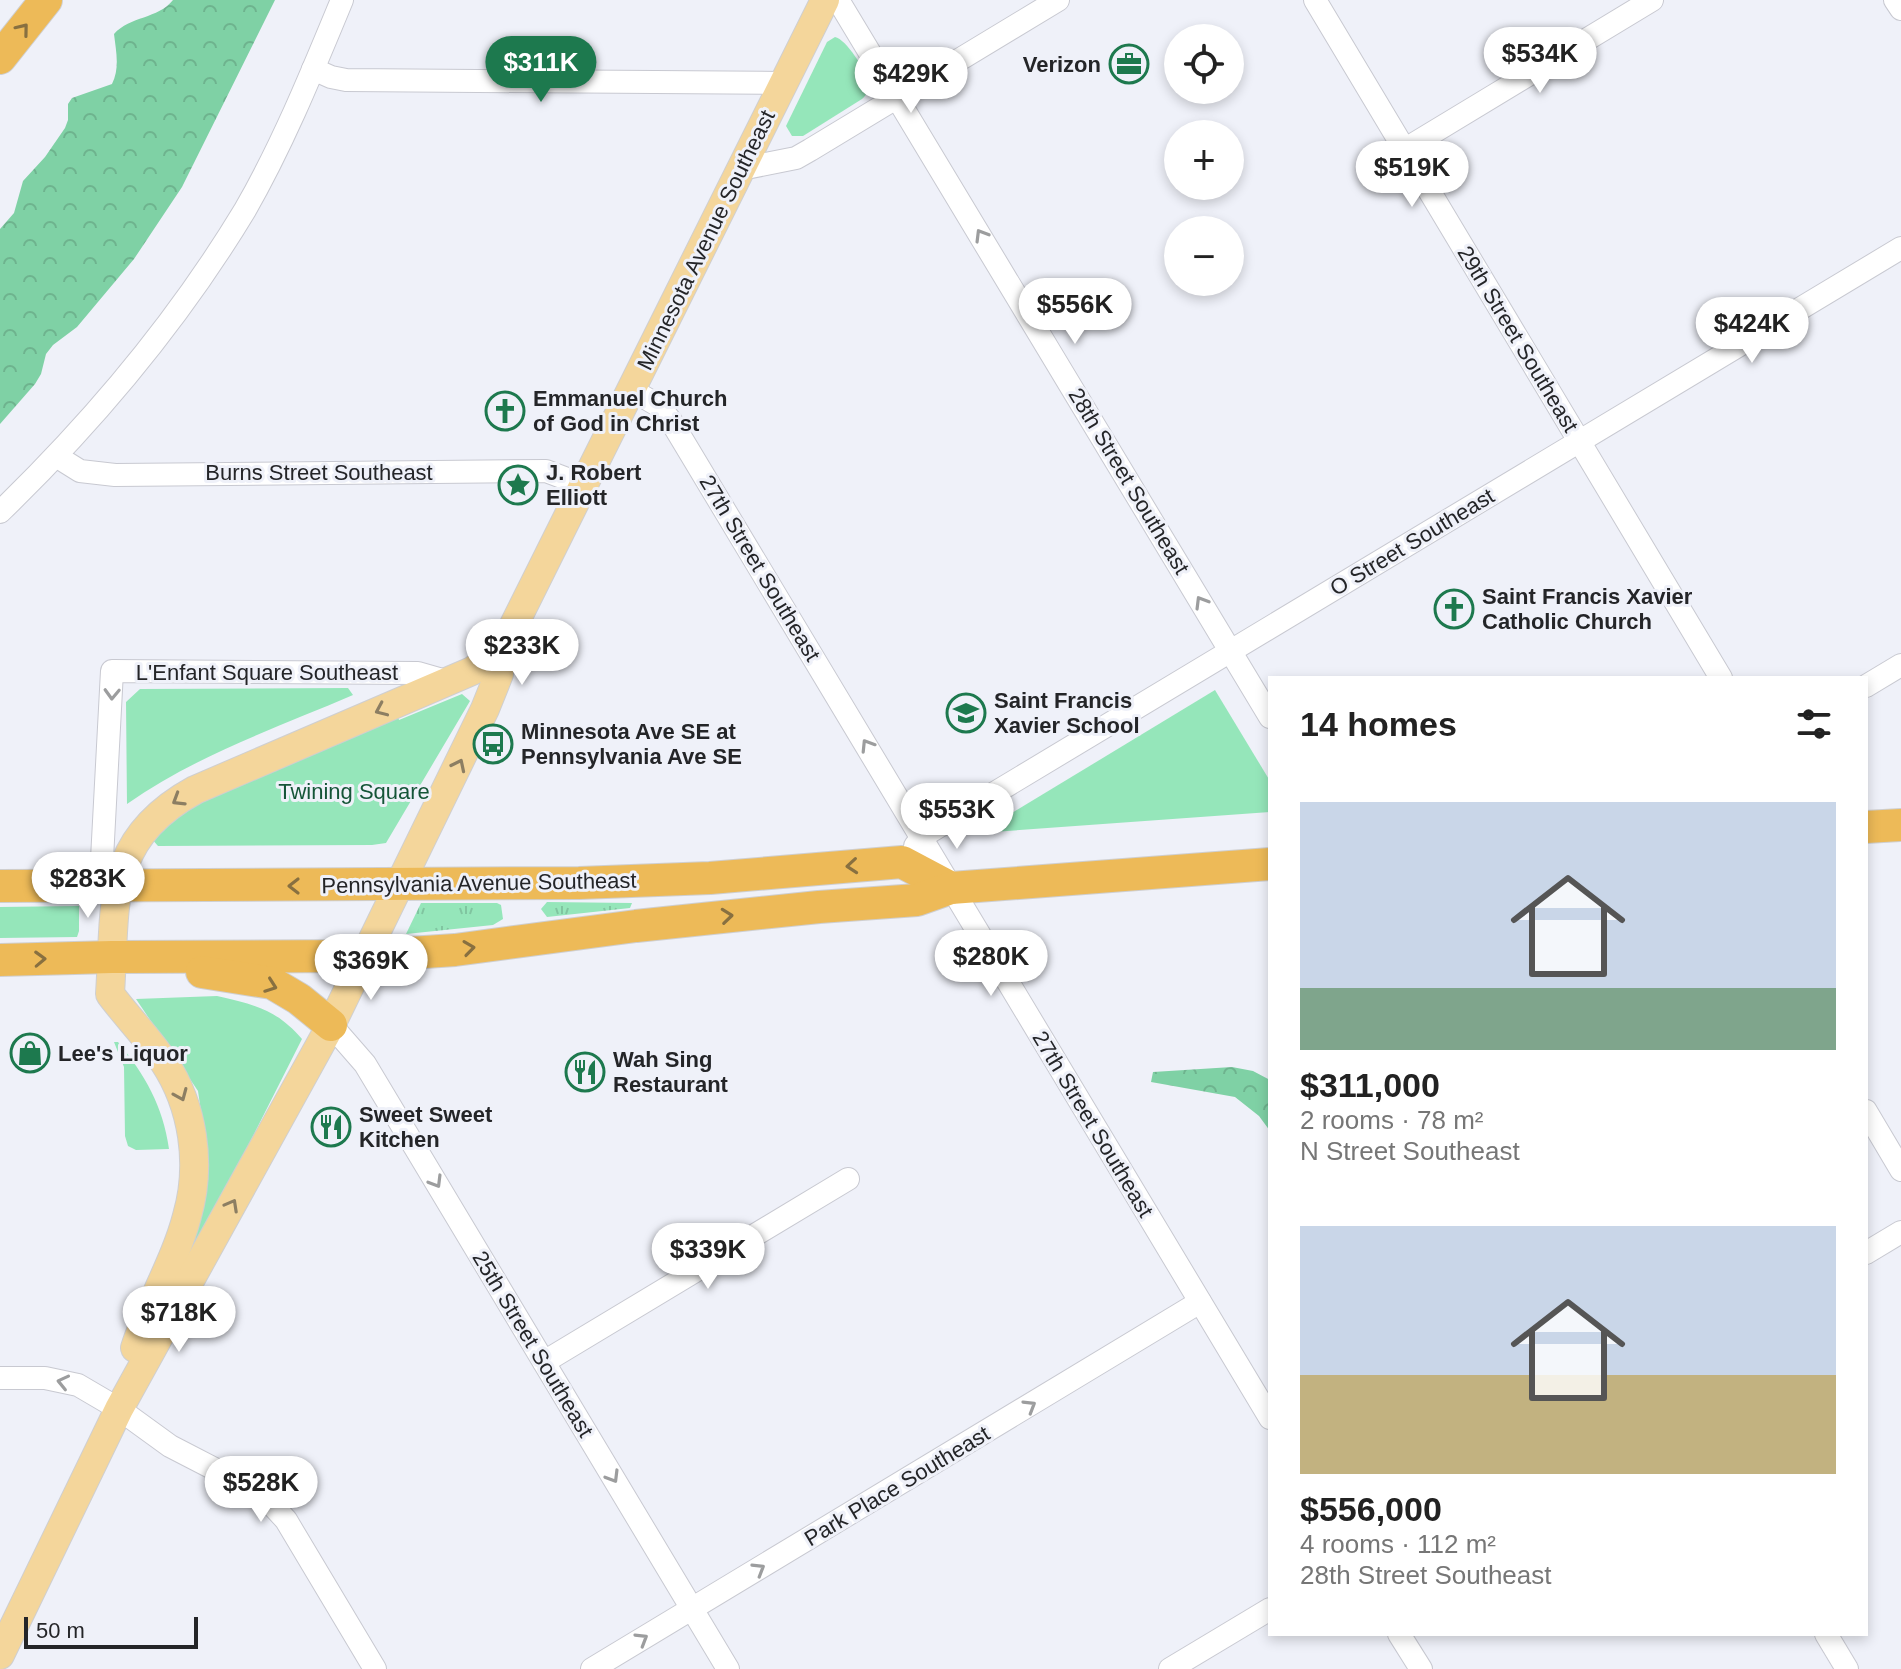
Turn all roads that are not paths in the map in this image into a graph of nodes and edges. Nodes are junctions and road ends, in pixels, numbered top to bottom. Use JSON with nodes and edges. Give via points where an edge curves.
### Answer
{"nodes":[{"id":1,"x":46,"y":0,"type":"edge"},
{"id":2,"x":342,"y":0,"type":"edge"},
{"id":3,"x":825,"y":0,"type":"edge"},
{"id":4,"x":838,"y":0,"type":"edge"},
{"id":5,"x":1058,"y":0,"type":"edge"},
{"id":6,"x":1315,"y":0,"type":"edge"},
{"id":7,"x":1652,"y":0,"type":"edge"},
{"id":8,"x":1895,"y":0,"type":"edge"},
{"id":9,"x":1901,"y":9,"type":"edge"},
{"id":10,"x":0,"y":58,"type":"edge"},
{"id":11,"x":313,"y":69,"type":"junction"},
{"id":12,"x":783,"y":83,"type":"junction"},
{"id":13,"x":898,"y":96,"type":"junction"},
{"id":14,"x":1404,"y":150,"type":"junction"},
{"id":15,"x":741,"y":169,"type":"junction"},
{"id":16,"x":1901,"y":248,"type":"edge"},
{"id":17,"x":632,"y":390,"type":"junction"},
{"id":18,"x":1579,"y":442,"type":"junction"},
{"id":19,"x":56,"y":456,"type":"junction"},
{"id":20,"x":583,"y":485,"type":"junction"},
{"id":21,"x":0,"y":512,"type":"edge"},
{"id":22,"x":501,"y":651,"type":"junction"},
{"id":23,"x":1230,"y":651,"type":"junction"},
{"id":24,"x":1901,"y":665,"type":"edge"},
{"id":25,"x":1720,"y":676,"type":"edge"},
{"id":26,"x":446,"y":681,"type":"junction"},
{"id":27,"x":1868,"y":685,"type":"edge"},
{"id":28,"x":1268,"y":714,"type":"edge"},
{"id":29,"x":1901,"y":825,"type":"edge"},
{"id":30,"x":1868,"y":827,"type":"edge"},
{"id":31,"x":923,"y":836,"type":"junction"},
{"id":32,"x":902,"y":862,"type":"junction"},
{"id":33,"x":1268,"y":864,"type":"edge"},
{"id":34,"x":400,"y":885,"type":"junction"},
{"id":35,"x":0,"y":886,"type":"edge"},
{"id":36,"x":104,"y":886,"type":"junction"},
{"id":37,"x":951,"y":888,"type":"junction"},
{"id":38,"x":365,"y":956,"type":"junction"},
{"id":39,"x":112,"y":957,"type":"junction"},
{"id":40,"x":0,"y":960,"type":"edge"},
{"id":41,"x":331,"y":1025,"type":"junction"},
{"id":42,"x":1868,"y":1114,"type":"edge"},
{"id":43,"x":1901,"y":1170,"type":"edge"},
{"id":44,"x":848,"y":1179,"type":"dead end"},
{"id":45,"x":1901,"y":1232,"type":"edge"},
{"id":46,"x":1868,"y":1252,"type":"edge"},
{"id":47,"x":1200,"y":1302,"type":"junction"},
{"id":48,"x":544,"y":1362,"type":"junction"},
{"id":49,"x":0,"y":1378,"type":"edge"},
{"id":50,"x":119,"y":1409,"type":"junction"},
{"id":51,"x":1268,"y":1415,"type":"edge"},
{"id":52,"x":693,"y":1609,"type":"junction"},
{"id":53,"x":1268,"y":1610,"type":"edge"},
{"id":54,"x":1400,"y":1636,"type":"edge"},
{"id":55,"x":1827,"y":1636,"type":"edge"},
{"id":56,"x":0,"y":1655,"type":"edge"},
{"id":57,"x":375,"y":1669,"type":"edge"},
{"id":58,"x":592,"y":1669,"type":"edge"},
{"id":59,"x":728,"y":1669,"type":"edge"},
{"id":60,"x":1170,"y":1669,"type":"edge"},
{"id":61,"x":1421,"y":1669,"type":"edge"},
{"id":62,"x":1847,"y":1669,"type":"edge"}],
"edges":[{"from":10,"to":1,"type":"highway","one_way":true},
{"from":2,"to":11,"type":"street"},
{"from":3,"to":12,"type":"main road","name":"Minnesota Avenue Southeast"},
{"from":4,"to":13,"type":"street","name":"28th Street Southeast"},
{"from":5,"to":13,"type":"street"},
{"from":6,"to":14,"type":"street","name":"29th Street Southeast"},
{"from":7,"to":14,"type":"street"},
{"from":8,"to":9,"type":"street"},
{"from":11,"to":12,"type":"street","via":[[346,80]]},
{"from":11,"to":19,"type":"street","via":[[246,207],[213,260],[142,357]]},
{"from":12,"to":15,"type":"main road","name":"Minnesota Avenue Southeast"},
{"from":13,"to":15,"type":"street","via":[[796,158]]},
{"from":23,"to":13,"type":"street","name":"28th Street Southeast","one_way":true},
{"from":14,"to":18,"type":"street","name":"29th Street Southeast"},
{"from":15,"to":17,"type":"main road","name":"Minnesota Avenue Southeast"},
{"from":16,"to":18,"type":"street","name":"O Street Southeast"},
{"from":17,"to":20,"type":"main road","name":"Minnesota Avenue Southeast"},
{"from":31,"to":17,"type":"street","name":"27th Street Southeast","one_way":true,"via":[[671,421],[655,403]]},
{"from":18,"to":23,"type":"street","name":"O Street Southeast"},
{"from":18,"to":25,"type":"street","name":"29th Street Southeast"},
{"from":19,"to":20,"type":"street","name":"Burns Street Southeast","via":[[80,471],[115,475],[546,471]]},
{"from":19,"to":21,"type":"street"},
{"from":20,"to":22,"type":"main road","name":"Minnesota Avenue Southeast"},
{"from":22,"to":26,"type":"main road","name":"Minnesota Avenue Southeast"},
{"from":34,"to":22,"type":"main road","name":"Minnesota Avenue Southeast","one_way":true,"via":[[485,709],[499,674]]},
{"from":23,"to":28,"type":"street","name":"28th Street Southeast"},
{"from":23,"to":31,"type":"street","name":"O Street Southeast"},
{"from":24,"to":27,"type":"street"},
{"from":26,"to":36,"type":"main road","name":"Minnesota Avenue Southeast","one_way":true,"via":[[179,799],[136,839]]},
{"from":26,"to":36,"type":"street","name":"L'Enfant Square Southeast","one_way":true,"via":[[418,673],[112,671]]},
{"from":29,"to":30,"type":"highway"},
{"from":31,"to":32,"type":"street","name":"O Street Southeast"},
{"from":31,"to":37,"type":"street","name":"27th Street Southeast"},
{"from":32,"to":34,"type":"highway","name":"Pennsylvania Avenue Southeast","one_way":true,"via":[[710,878]]},
{"from":32,"to":37,"type":"highway"},
{"from":33,"to":37,"type":"highway","name":"Pennsylvania Avenue Southeast"},
{"from":34,"to":36,"type":"highway","name":"Pennsylvania Avenue Southeast","one_way":true},
{"from":34,"to":38,"type":"main road","name":"Minnesota Avenue Southeast"},
{"from":35,"to":36,"type":"highway","name":"Pennsylvania Avenue Southeast"},
{"from":36,"to":39,"type":"main road","name":"Minnesota Avenue Southeast"},
{"from":38,"to":37,"type":"highway","name":"Pennsylvania Avenue Southeast","one_way":true,"via":[[917,900]]},
{"from":37,"to":47,"type":"street","name":"27th Street Southeast"},
{"from":38,"to":39,"type":"highway","name":"Pennsylvania Avenue Southeast"},
{"from":38,"to":41,"type":"main road","name":"Minnesota Avenue Southeast"},
{"from":40,"to":39,"type":"highway","name":"Pennsylvania Avenue Southeast","one_way":true},
{"from":39,"to":41,"type":"highway","one_way":true,"via":[[272,983]]},
{"from":39,"to":50,"type":"main road","name":"Minnesota Avenue Southeast","one_way":true,"via":[[110,994],[174,1079],[188,1112],[194,1159],[188,1215],[136,1344]]},
{"from":41,"to":48,"type":"street","name":"25th Street Southeast","one_way":true,"via":[[365,1064]]},
{"from":50,"to":41,"type":"main road","name":"Minnesota Avenue Southeast","one_way":true},
{"from":42,"to":43,"type":"street"},
{"from":44,"to":48,"type":"street"},
{"from":45,"to":46,"type":"street"},
{"from":47,"to":51,"type":"street","name":"27th Street Southeast"},
{"from":52,"to":47,"type":"street","name":"Park Place Southeast","one_way":true},
{"from":48,"to":52,"type":"street","name":"25th Street Southeast","one_way":true},
{"from":50,"to":49,"type":"street","one_way":true,"via":[[78,1385],[45,1378]]},
{"from":50,"to":56,"type":"main road","name":"Minnesota Avenue Southeast"},
{"from":50,"to":57,"type":"street","via":[[170,1446],[254,1487],[275,1505]]},
{"from":58,"to":52,"type":"street","name":"Park Place Southeast","one_way":true},
{"from":52,"to":59,"type":"street","name":"25th Street Southeast"},
{"from":53,"to":60,"type":"street"},
{"from":54,"to":61,"type":"street"},
{"from":55,"to":62,"type":"street"}]}
